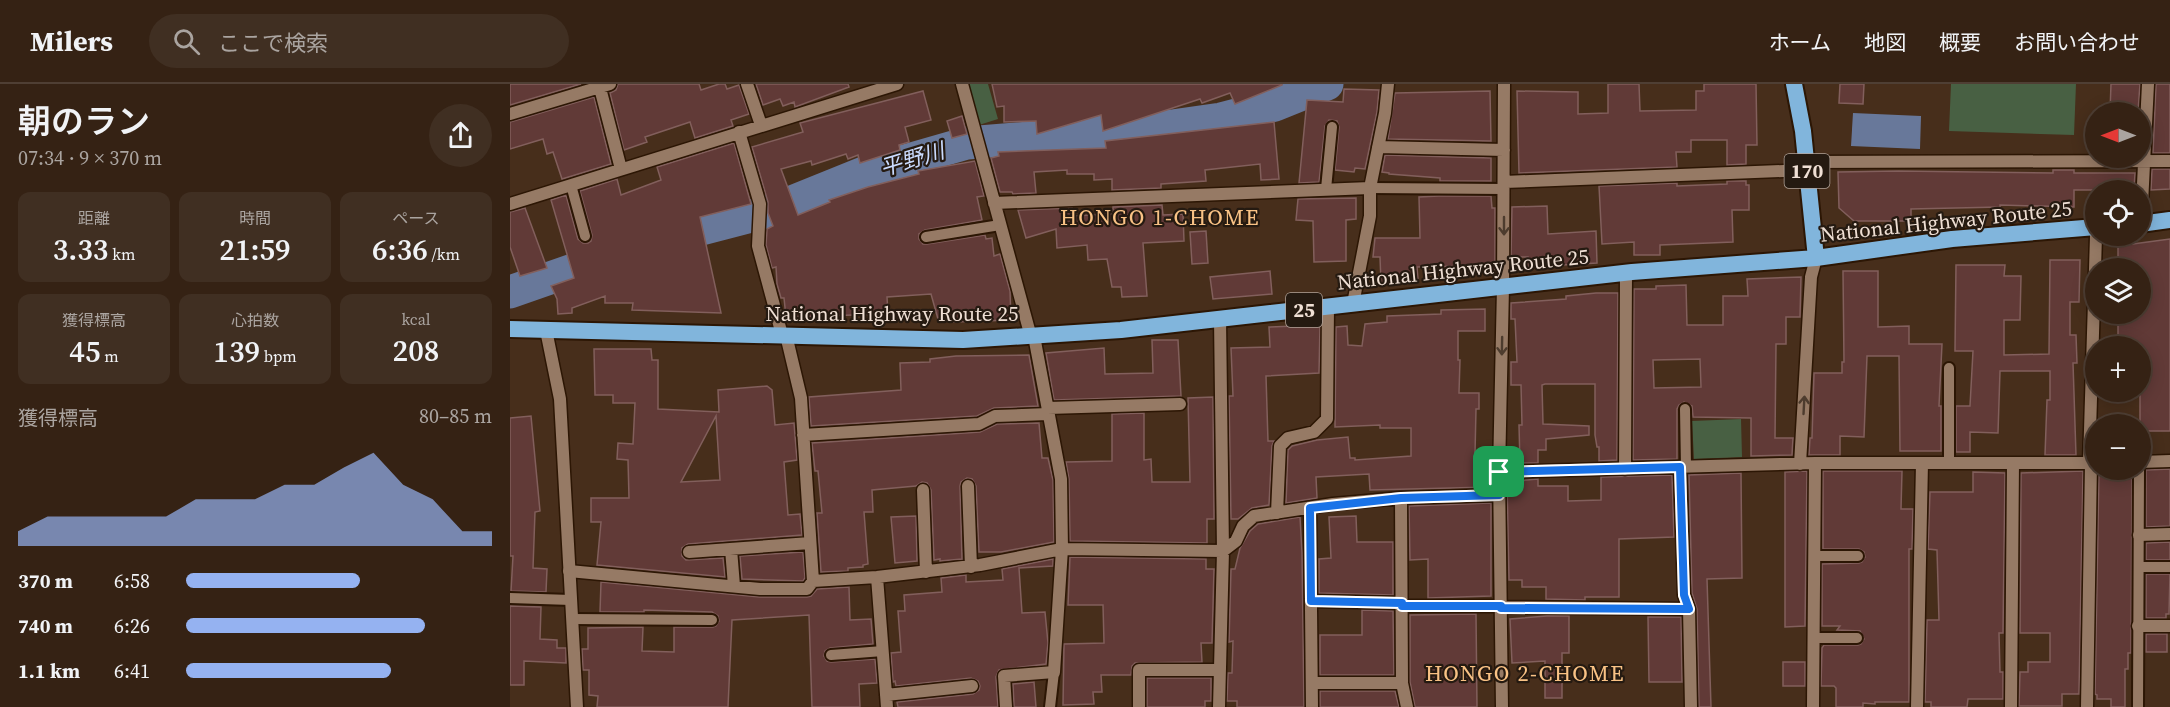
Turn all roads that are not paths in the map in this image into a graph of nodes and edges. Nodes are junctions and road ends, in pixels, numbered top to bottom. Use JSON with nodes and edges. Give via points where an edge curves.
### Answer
{"nodes":[{"id":1,"x":747,"y":84,"type":"edge"},
{"id":2,"x":897,"y":84,"type":"edge"},
{"id":3,"x":962,"y":84,"type":"edge"},
{"id":4,"x":1388,"y":84,"type":"edge"},
{"id":5,"x":1504,"y":84,"type":"edge"},
{"id":6,"x":1794,"y":84,"type":"edge"},
{"id":7,"x":2148,"y":84,"type":"edge"},
{"id":8,"x":605,"y":86,"type":"edge"},
{"id":9,"x":2147,"y":102,"type":"edge"},
{"id":10,"x":510,"y":114,"type":"edge"},
{"id":11,"x":761,"y":125,"type":"junction"},
{"id":12,"x":1332,"y":127,"type":"dead end"},
{"id":13,"x":739,"y":132,"type":"junction"},
{"id":14,"x":1378,"y":147,"type":"junction"},
{"id":15,"x":1504,"y":150,"type":"junction"},
{"id":16,"x":2170,"y":161,"type":"edge"},
{"id":17,"x":2151,"y":162,"type":"edge"},
{"id":18,"x":2085,"y":163,"type":"edge"},
{"id":19,"x":1807,"y":166,"type":"junction"},
{"id":20,"x":621,"y":169,"type":"junction"},
{"id":21,"x":571,"y":185,"type":"junction"},
{"id":22,"x":1504,"y":185,"type":"junction"},
{"id":23,"x":1370,"y":188,"type":"junction"},
{"id":24,"x":1326,"y":189,"type":"junction"},
{"id":25,"x":994,"y":203,"type":"junction"},
{"id":26,"x":510,"y":204,"type":"edge"},
{"id":27,"x":2170,"y":220,"type":"edge"},
{"id":28,"x":2151,"y":223,"type":"edge"},
{"id":29,"x":1000,"y":225,"type":"junction"},
{"id":30,"x":2085,"y":229,"type":"edge"},
{"id":31,"x":585,"y":236,"type":"dead end"},
{"id":32,"x":926,"y":237,"type":"dead end"},
{"id":33,"x":2096,"y":246,"type":"edge"},
{"id":34,"x":1816,"y":258,"type":"junction"},
{"id":35,"x":1626,"y":273,"type":"junction"},
{"id":36,"x":1503,"y":287,"type":"junction"},
{"id":37,"x":1353,"y":304,"type":"junction"},
{"id":38,"x":1328,"y":307,"type":"junction"},
{"id":39,"x":1220,"y":319,"type":"junction"},
{"id":40,"x":510,"y":329,"type":"edge"},
{"id":41,"x":546,"y":330,"type":"junction"},
{"id":42,"x":784,"y":335,"type":"junction"},
{"id":43,"x":1032,"y":337,"type":"junction"},
{"id":44,"x":1949,"y":368,"type":"dead end"},
{"id":45,"x":1180,"y":404,"type":"dead end"},
{"id":46,"x":1685,"y":409,"type":"dead end"},
{"id":47,"x":1048,"y":411,"type":"junction"},
{"id":48,"x":2093,"y":414,"type":"edge"},
{"id":49,"x":803,"y":435,"type":"junction"},
{"id":50,"x":2170,"y":461,"type":"edge"},
{"id":51,"x":2151,"y":462,"type":"edge"},
{"id":52,"x":1815,"y":463,"type":"junction"},
{"id":53,"x":1922,"y":463,"type":"junction"},
{"id":54,"x":1948,"y":463,"type":"junction"},
{"id":55,"x":2013,"y":463,"type":"junction"},
{"id":56,"x":2085,"y":463,"type":"edge"},
{"id":57,"x":1800,"y":464,"type":"junction"},
{"id":58,"x":1683,"y":467,"type":"junction"},
{"id":59,"x":1625,"y":469,"type":"junction"},
{"id":60,"x":1499,"y":472,"type":"junction"},
{"id":61,"x":2092,"y":480,"type":"edge"},
{"id":62,"x":2139,"y":480,"type":"edge"},
{"id":63,"x":968,"y":486,"type":"dead end"},
{"id":64,"x":923,"y":490,"type":"dead end"},
{"id":65,"x":1499,"y":495,"type":"junction"},
{"id":66,"x":1401,"y":498,"type":"junction"},
{"id":67,"x":1310,"y":508,"type":"junction"},
{"id":68,"x":1277,"y":513,"type":"junction"},
{"id":69,"x":2170,"y":534,"type":"edge"},
{"id":70,"x":2139,"y":535,"type":"junction"},
{"id":71,"x":810,"y":543,"type":"junction"},
{"id":72,"x":731,"y":549,"type":"junction"},
{"id":73,"x":1062,"y":549,"type":"junction"},
{"id":74,"x":1223,"y":551,"type":"junction"},
{"id":75,"x":689,"y":552,"type":"dead end"},
{"id":76,"x":1814,"y":556,"type":"junction"},
{"id":77,"x":1858,"y":556,"type":"dead end"},
{"id":78,"x":971,"y":567,"type":"junction"},
{"id":79,"x":2139,"y":567,"type":"junction"},
{"id":80,"x":2170,"y":567,"type":"edge"},
{"id":81,"x":569,"y":571,"type":"junction"},
{"id":82,"x":926,"y":572,"type":"junction"},
{"id":83,"x":877,"y":577,"type":"junction"},
{"id":84,"x":813,"y":581,"type":"junction"},
{"id":85,"x":734,"y":586,"type":"junction"},
{"id":86,"x":510,"y":598,"type":"edge"},
{"id":87,"x":571,"y":600,"type":"junction"},
{"id":88,"x":1311,"y":601,"type":"junction"},
{"id":89,"x":1402,"y":604,"type":"junction"},
{"id":90,"x":1501,"y":607,"type":"junction"},
{"id":91,"x":1689,"y":609,"type":"junction"},
{"id":92,"x":572,"y":619,"type":"junction"},
{"id":93,"x":712,"y":620,"type":"dead end"},
{"id":94,"x":2138,"y":626,"type":"junction"},
{"id":95,"x":2170,"y":626,"type":"edge"},
{"id":96,"x":1813,"y":638,"type":"junction"},
{"id":97,"x":1857,"y":638,"type":"dead end"},
{"id":98,"x":883,"y":651,"type":"junction"},
{"id":99,"x":831,"y":655,"type":"dead end"},
{"id":100,"x":1220,"y":670,"type":"junction"},
{"id":101,"x":1054,"y":672,"type":"junction"},
{"id":102,"x":1312,"y":682,"type":"junction"},
{"id":103,"x":1402,"y":683,"type":"junction"},
{"id":104,"x":972,"y":686,"type":"dead end"},
{"id":105,"x":887,"y":701,"type":"edge"},
{"id":106,"x":577,"y":707,"type":"edge"},
{"id":107,"x":1005,"y":707,"type":"edge"},
{"id":108,"x":1050,"y":707,"type":"edge"},
{"id":109,"x":1139,"y":707,"type":"edge"},
{"id":110,"x":1220,"y":707,"type":"edge"},
{"id":111,"x":1312,"y":707,"type":"edge"},
{"id":112,"x":1407,"y":707,"type":"edge"},
{"id":113,"x":1502,"y":707,"type":"edge"},
{"id":114,"x":1691,"y":707,"type":"edge"},
{"id":115,"x":1813,"y":707,"type":"edge"},
{"id":116,"x":1917,"y":707,"type":"edge"},
{"id":117,"x":2011,"y":707,"type":"edge"},
{"id":118,"x":2087,"y":707,"type":"edge"},
{"id":119,"x":2138,"y":707,"type":"edge"}],
"edges":[{"from":1,"to":11,"type":"street"},
{"from":2,"to":11,"type":"street"},
{"from":3,"to":25,"type":"street"},
{"from":4,"to":14,"type":"street"},
{"from":5,"to":15,"type":"street"},
{"from":6,"to":19,"type":"highway","number":"170"},
{"from":7,"to":9,"type":"street"},
{"from":8,"to":10,"type":"street"},
{"from":8,"to":20,"type":"street"},
{"from":11,"to":13,"type":"street"},
{"from":12,"to":24,"type":"lane"},
{"from":13,"to":20,"type":"street"},
{"from":13,"to":42,"type":"street","via":[[760,204],[758,246]]},
{"from":14,"to":15,"type":"street"},
{"from":14,"to":23,"type":"street"},
{"from":15,"to":22,"type":"street"},
{"from":16,"to":17,"type":"street"},
{"from":18,"to":19,"type":"street"},
{"from":19,"to":22,"type":"street"},
{"from":19,"to":34,"type":"highway","number":"170"},
{"from":20,"to":21,"type":"street"},
{"from":21,"to":26,"type":"street"},
{"from":21,"to":31,"type":"lane"},
{"from":22,"to":23,"type":"lane"},
{"from":22,"to":36,"type":"street","one_way":true},
{"from":23,"to":24,"type":"street"},
{"from":23,"to":37,"type":"street","via":[[1370,216]]},
{"from":24,"to":25,"type":"street"},
{"from":25,"to":29,"type":"street"},
{"from":27,"to":28,"type":"highway"},
{"from":29,"to":32,"type":"lane"},
{"from":29,"to":43,"type":"street"},
{"from":30,"to":34,"type":"highway","name":"National Highway Route 25","number":"25","via":[[1952,239]]},
{"from":33,"to":48,"type":"street"},
{"from":34,"to":35,"type":"highway","name":"National Highway Route 25","number":"25"},
{"from":57,"to":34,"type":"street","one_way":true,"via":[[1811,277]]},
{"from":35,"to":36,"type":"highway","name":"National Highway Route 25","number":"25"},
{"from":35,"to":59,"type":"street"},
{"from":36,"to":37,"type":"highway","name":"National Highway Route 25","number":"25"},
{"from":36,"to":60,"type":"street","one_way":true},
{"from":37,"to":38,"type":"highway","name":"National Highway Route 25","number":"25"},
{"from":38,"to":39,"type":"highway","name":"National Highway Route 25","number":"25"},
{"from":38,"to":68,"type":"street","via":[[1327,419],[1314,432],[1288,438],[1280,446]]},
{"from":39,"to":43,"type":"highway","name":"National Highway Route 25","number":"25"},
{"from":39,"to":74,"type":"street"},
{"from":40,"to":41,"type":"highway","name":"National Highway Route 25","number":"25"},
{"from":41,"to":42,"type":"highway","name":"National Highway Route 25","number":"25"},
{"from":41,"to":81,"type":"street","via":[[560,399]]},
{"from":42,"to":43,"type":"highway","name":"National Highway Route 25","number":"25","via":[[963,340]]},
{"from":42,"to":49,"type":"street","via":[[801,398]]},
{"from":43,"to":47,"type":"street"},
{"from":44,"to":54,"type":"lane"},
{"from":45,"to":47,"type":"street"},
{"from":46,"to":58,"type":"lane"},
{"from":47,"to":49,"type":"street","via":[[995,416],[979,424]]},
{"from":47,"to":73,"type":"street","via":[[1061,479]]},
{"from":49,"to":71,"type":"street"},
{"from":50,"to":51,"type":"street"},
{"from":52,"to":53,"type":"street"},
{"from":52,"to":57,"type":"street"},
{"from":52,"to":76,"type":"street"},
{"from":53,"to":54,"type":"street"},
{"from":53,"to":116,"type":"street"},
{"from":54,"to":55,"type":"street"},
{"from":55,"to":56,"type":"street"},
{"from":55,"to":117,"type":"street"},
{"from":57,"to":58,"type":"street"},
{"from":58,"to":59,"type":"street"},
{"from":58,"to":91,"type":"street","via":[[1684,595]]},
{"from":59,"to":60,"type":"street"},
{"from":60,"to":65,"type":"street"},
{"from":61,"to":118,"type":"street"},
{"from":62,"to":70,"type":"lane"},
{"from":63,"to":78,"type":"street"},
{"from":64,"to":82,"type":"street"},
{"from":65,"to":66,"type":"street"},
{"from":65,"to":90,"type":"street"},
{"from":66,"to":67,"type":"street"},
{"from":66,"to":89,"type":"street"},
{"from":67,"to":68,"type":"street"},
{"from":67,"to":88,"type":"street"},
{"from":68,"to":74,"type":"street","via":[[1254,516],[1243,526],[1236,541]]},
{"from":69,"to":70,"type":"street"},
{"from":70,"to":79,"type":"lane"},
{"from":71,"to":72,"type":"street"},
{"from":71,"to":84,"type":"street"},
{"from":72,"to":75,"type":"street"},
{"from":72,"to":85,"type":"street"},
{"from":73,"to":74,"type":"street"},
{"from":73,"to":78,"type":"street"},
{"from":73,"to":101,"type":"street"},
{"from":74,"to":100,"type":"street"},
{"from":76,"to":77,"type":"lane"},
{"from":76,"to":96,"type":"street"},
{"from":78,"to":82,"type":"street"},
{"from":79,"to":80,"type":"lane"},
{"from":79,"to":94,"type":"lane"},
{"from":81,"to":85,"type":"street"},
{"from":81,"to":87,"type":"street"},
{"from":82,"to":83,"type":"street"},
{"from":83,"to":84,"type":"street"},
{"from":83,"to":98,"type":"street"},
{"from":84,"to":85,"type":"street","via":[[807,588]]},
{"from":86,"to":87,"type":"lane"},
{"from":87,"to":92,"type":"street"},
{"from":88,"to":89,"type":"street"},
{"from":88,"to":102,"type":"street"},
{"from":89,"to":90,"type":"street"},
{"from":89,"to":103,"type":"street"},
{"from":90,"to":91,"type":"street"},
{"from":90,"to":113,"type":"street"},
{"from":91,"to":114,"type":"street"},
{"from":92,"to":93,"type":"lane"},
{"from":92,"to":106,"type":"street"},
{"from":94,"to":95,"type":"street"},
{"from":94,"to":119,"type":"lane"},
{"from":96,"to":97,"type":"lane"},
{"from":96,"to":115,"type":"street"},
{"from":98,"to":99,"type":"lane"},
{"from":98,"to":105,"type":"street"},
{"from":100,"to":109,"type":"street","via":[[1139,670]]},
{"from":100,"to":110,"type":"street"},
{"from":101,"to":107,"type":"street","via":[[1004,676]]},
{"from":101,"to":108,"type":"lane"},
{"from":102,"to":103,"type":"street"},
{"from":102,"to":111,"type":"street"},
{"from":103,"to":112,"type":"street"},
{"from":104,"to":105,"type":"street"}]}
